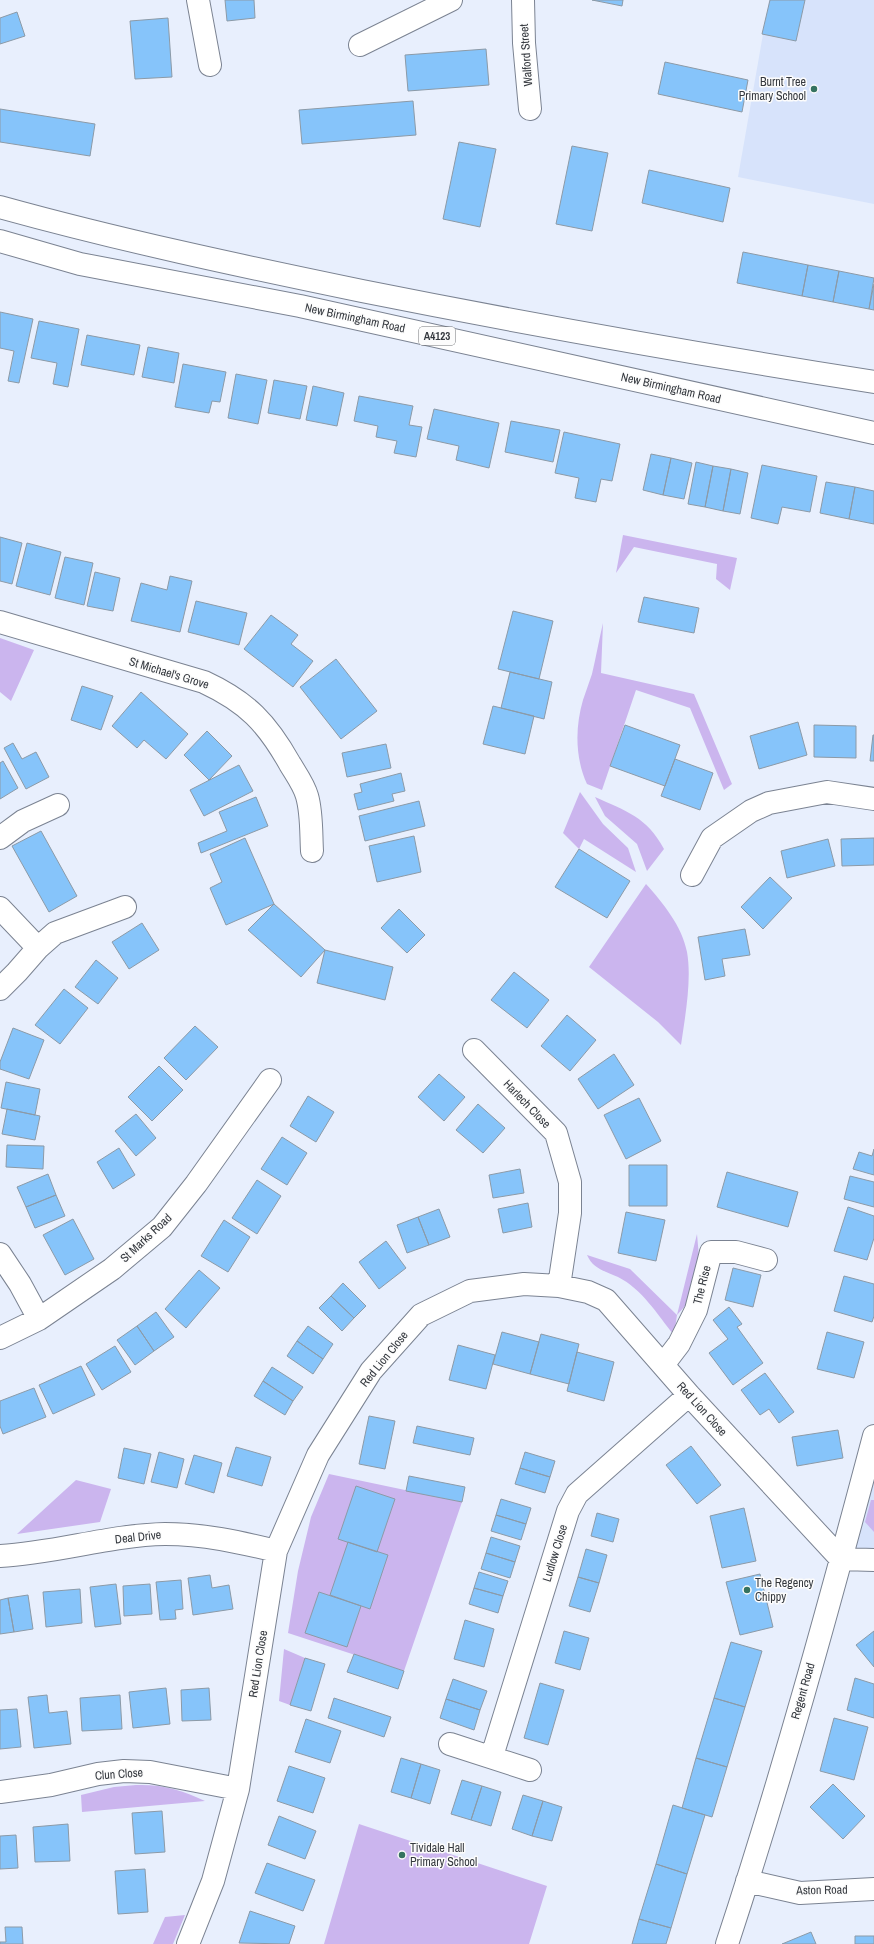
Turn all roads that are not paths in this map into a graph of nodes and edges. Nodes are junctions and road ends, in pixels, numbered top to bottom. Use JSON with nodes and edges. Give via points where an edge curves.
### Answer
{"nodes":[{"id":1,"x":198,"y":0,"type":"edge"},
{"id":2,"x":451,"y":0,"type":"edge"},
{"id":3,"x":523,"y":0,"type":"edge"},
{"id":4,"x":360,"y":45,"type":"dead end"},
{"id":5,"x":210,"y":65,"type":"dead end"},
{"id":6,"x":530,"y":109,"type":"dead end"},
{"id":7,"x":0,"y":207,"type":"edge"},
{"id":8,"x":87,"y":231,"type":"junction"},
{"id":9,"x":0,"y":241,"type":"edge"},
{"id":10,"x":80,"y":264,"type":"junction"},
{"id":11,"x":729,"y":359,"type":"junction"},
{"id":12,"x":874,"y":382,"type":"edge"},
{"id":13,"x":874,"y":395,"type":"edge"},
{"id":14,"x":874,"y":433,"type":"edge"},
{"id":15,"x":0,"y":622,"type":"edge"},
{"id":16,"x":874,"y":799,"type":"edge"},
{"id":17,"x":58,"y":804,"type":"dead end"},
{"id":18,"x":0,"y":838,"type":"edge"},
{"id":19,"x":312,"y":851,"type":"dead end"},
{"id":20,"x":692,"y":875,"type":"dead end"},
{"id":21,"x":125,"y":907,"type":"dead end"},
{"id":22,"x":0,"y":908,"type":"edge"},
{"id":23,"x":38,"y":948,"type":"junction"},
{"id":24,"x":0,"y":989,"type":"edge"},
{"id":25,"x":474,"y":1050,"type":"dead end"},
{"id":26,"x":270,"y":1080,"type":"dead end"},
{"id":27,"x":0,"y":1254,"type":"edge"},
{"id":28,"x":766,"y":1260,"type":"dead end"},
{"id":29,"x":559,"y":1286,"type":"junction"},
{"id":30,"x":39,"y":1319,"type":"junction"},
{"id":31,"x":0,"y":1338,"type":"edge"},
{"id":32,"x":663,"y":1365,"type":"junction"},
{"id":33,"x":689,"y":1395,"type":"junction"},
{"id":34,"x":874,"y":1436,"type":"edge"},
{"id":35,"x":276,"y":1551,"type":"junction"},
{"id":36,"x":0,"y":1556,"type":"edge"},
{"id":37,"x":841,"y":1559,"type":"junction"},
{"id":38,"x":874,"y":1560,"type":"edge"},
{"id":39,"x":450,"y":1744,"type":"dead end"},
{"id":40,"x":492,"y":1756,"type":"junction"},
{"id":41,"x":530,"y":1770,"type":"dead end"},
{"id":42,"x":238,"y":1789,"type":"junction"},
{"id":43,"x":0,"y":1792,"type":"edge"},
{"id":44,"x":747,"y":1882,"type":"junction"},
{"id":45,"x":874,"y":1889,"type":"edge"},
{"id":46,"x":188,"y":1944,"type":"edge"},
{"id":47,"x":727,"y":1944,"type":"edge"}],
"edges":[{"from":1,"to":5,"type":"main road"},
{"from":2,"to":4,"type":"main road"},
{"from":3,"to":6,"type":"main road","name":"Walford Street"},
{"from":7,"to":8,"type":"main road","number":"A4123"},
{"from":8,"to":10,"type":"main road"},
{"from":8,"to":11,"type":"main road","number":"A4123","via":[[425,304]]},
{"from":9,"to":10,"type":"main road","name":"New Birmingham Road","number":"A4123"},
{"from":10,"to":14,"type":"main road","name":"New Birmingham Road","number":"A4123","via":[[300,306]]},
{"from":11,"to":12,"type":"main road","number":"A4123"},
{"from":11,"to":13,"type":"main road"},
{"from":15,"to":19,"type":"main road","name":"St Michael's Grove","via":[[204,682],[234,697],[268,728],[297,775],[307,796]]},
{"from":16,"to":20,"type":"main road","via":[[827,792],[769,803],[751,811],[712,838]]},
{"from":17,"to":18,"type":"main road","via":[[23,821]]},
{"from":21,"to":23,"type":"main road","via":[[55,933]]},
{"from":22,"to":23,"type":"main road"},
{"from":23,"to":24,"type":"main road"},
{"from":25,"to":29,"type":"main road","name":"Harlech Close","via":[[556,1133],[570,1182],[570,1213]]},
{"from":26,"to":30,"type":"main road","name":"St Marks Road","via":[[162,1227],[112,1269]]},
{"from":27,"to":30,"type":"main road"},
{"from":28,"to":32,"type":"main road","name":"The Rise","via":[[736,1252],[711,1252],[696,1310],[679,1344]]},
{"from":29,"to":32,"type":"main road","name":"Red Lion Close","via":[[588,1292],[606,1300]]},
{"from":29,"to":35,"type":"main road","name":"Red Lion Close","via":[[524,1284],[470,1291],[422,1315],[372,1371],[318,1455]]},
{"from":30,"to":31,"type":"main road","name":"St Marks Road"},
{"from":32,"to":33,"type":"main road","name":"Red Lion Close"},
{"from":33,"to":37,"type":"main road","name":"Red Lion Close"},
{"from":33,"to":40,"type":"main road","name":"Ludlow Close","via":[[577,1494],[568,1511]]},
{"from":34,"to":37,"type":"main road","name":"Regent Road"},
{"from":35,"to":36,"type":"main road","name":"Deal Drive","via":[[217,1537],[165,1534],[25,1555]]},
{"from":35,"to":42,"type":"main road","name":"Red Lion Close"},
{"from":37,"to":38,"type":"main road"},
{"from":37,"to":44,"type":"main road","name":"Regent Road"},
{"from":39,"to":40,"type":"main road"},
{"from":40,"to":41,"type":"main road"},
{"from":42,"to":43,"type":"main road","name":"Clun Close","via":[[150,1772],[124,1771],[98,1774],[52,1786]]},
{"from":42,"to":46,"type":"main road","name":"Red Lion Close","via":[[213,1881]]},
{"from":44,"to":45,"type":"main road","name":"Aston Road","via":[[800,1893]]},
{"from":44,"to":47,"type":"main road","name":"Regent Road"}]}
